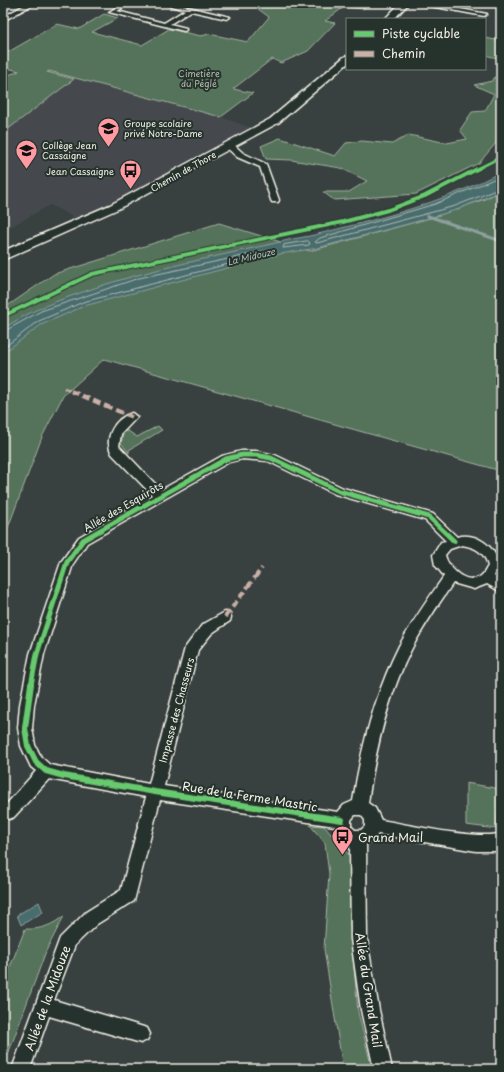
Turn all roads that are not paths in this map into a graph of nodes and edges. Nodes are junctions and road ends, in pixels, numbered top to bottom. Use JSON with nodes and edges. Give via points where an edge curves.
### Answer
{"nodes":[{"id":1,"x":33,"y":3,"type":"edge"},
{"id":2,"x":128,"y":3,"type":"edge"},
{"id":3,"x":163,"y":3,"type":"edge"},
{"id":4,"x":405,"y":3,"type":"edge"},
{"id":5,"x":417,"y":3,"type":"edge"},
{"id":6,"x":190,"y":9,"type":"junction"},
{"id":7,"x":484,"y":14,"type":"dead end"},
{"id":8,"x":227,"y":17,"type":"dead end"},
{"id":9,"x":390,"y":18,"type":"edge"},
{"id":10,"x":3,"y":19,"type":"edge"},
{"id":11,"x":165,"y":25,"type":"junction"},
{"id":12,"x":184,"y":30,"type":"dead end"},
{"id":13,"x":346,"y":60,"type":"edge"},
{"id":14,"x":229,"y":145,"type":"junction"},
{"id":15,"x":275,"y":200,"type":"dead end"},
{"id":16,"x":3,"y":256,"type":"edge"},
{"id":17,"x":132,"y":417,"type":"dead end"},
{"id":18,"x":159,"y":495,"type":"junction"},
{"id":19,"x":454,"y":541,"type":"junction"},
{"id":20,"x":450,"y":577,"type":"junction"},
{"id":21,"x":488,"y":578,"type":"junction"},
{"id":22,"x":501,"y":587,"type":"edge"},
{"id":23,"x":225,"y":617,"type":"dead end"},
{"id":24,"x":46,"y":770,"type":"junction"},
{"id":25,"x":155,"y":792,"type":"junction"},
{"id":26,"x":360,"y":808,"type":"junction"},
{"id":27,"x":9,"y":812,"type":"dead end"},
{"id":28,"x":342,"y":820,"type":"junction"},
{"id":29,"x":373,"y":826,"type":"junction"},
{"id":30,"x":358,"y":838,"type":"junction"},
{"id":31,"x":501,"y":840,"type":"edge"},
{"id":32,"x":44,"y":1006,"type":"junction"},
{"id":33,"x":141,"y":1034,"type":"dead end"},
{"id":34,"x":21,"y":1069,"type":"edge"},
{"id":35,"x":383,"y":1069,"type":"edge"}],
"edges":[{"from":1,"to":10,"type":"street"},
{"from":2,"to":11,"type":"street","via":[[112,12]]},
{"from":3,"to":6,"type":"street"},
{"from":4,"to":9,"type":"street"},
{"from":5,"to":7,"type":"street"},
{"from":6,"to":8,"type":"street"},
{"from":6,"to":11,"type":"street"},
{"from":11,"to":12,"type":"street"},
{"from":13,"to":14,"type":"street","name":"Chemin de Thore","via":[[274,121]]},
{"from":14,"to":15,"type":"street","via":[[240,155],[262,166]]},
{"from":14,"to":16,"type":"street","name":"Chemin de Thore","via":[[114,207]]},
{"from":17,"to":18,"type":"street","via":[[116,433],[112,440],[113,446]]},
{"from":18,"to":19,"type":"street","name":"Allée des Esquirôts","via":[[226,459],[256,455],[285,463],[339,491],[429,517]]},
{"from":18,"to":24,"type":"street","name":"Allée des Esquirôts","via":[[83,540],[67,562],[37,654],[27,705],[25,728],[28,746],[36,762]]},
{"from":19,"to":20,"type":"street","via":[[443,548],[439,560]]},
{"from":19,"to":21,"type":"street","via":[[470,541],[490,553],[494,566]]},
{"from":20,"to":21,"type":"street","via":[[470,583]]},
{"from":20,"to":26,"type":"street","via":[[406,647],[384,700],[374,735]]},
{"from":21,"to":22,"type":"street"},
{"from":23,"to":25,"type":"street","name":"Impasse des Chasseurs","via":[[199,637],[192,648]]},
{"from":24,"to":25,"type":"street","name":"Allée des Esquirôts","via":[[64,776]]},
{"from":24,"to":27,"type":"street"},
{"from":25,"to":28,"type":"street","name":"Rue de la Ferme Mastric"},
{"from":25,"to":32,"type":"street","name":"Allée de la Midouze","via":[[128,895],[122,901],[100,912],[66,944]]},
{"from":26,"to":28,"type":"street","via":[[350,809]]},
{"from":26,"to":29,"type":"street","via":[[369,813]]},
{"from":28,"to":30,"type":"street","via":[[344,830]]},
{"from":29,"to":30,"type":"street","via":[[368,835]]},
{"from":29,"to":31,"type":"street","via":[[476,843],[498,843]]},
{"from":30,"to":35,"type":"street","name":"Allée du Grand Mail","via":[[359,939],[370,1010]]},
{"from":32,"to":33,"type":"street"},
{"from":32,"to":34,"type":"street","name":"Allée de la Midouze"}]}
